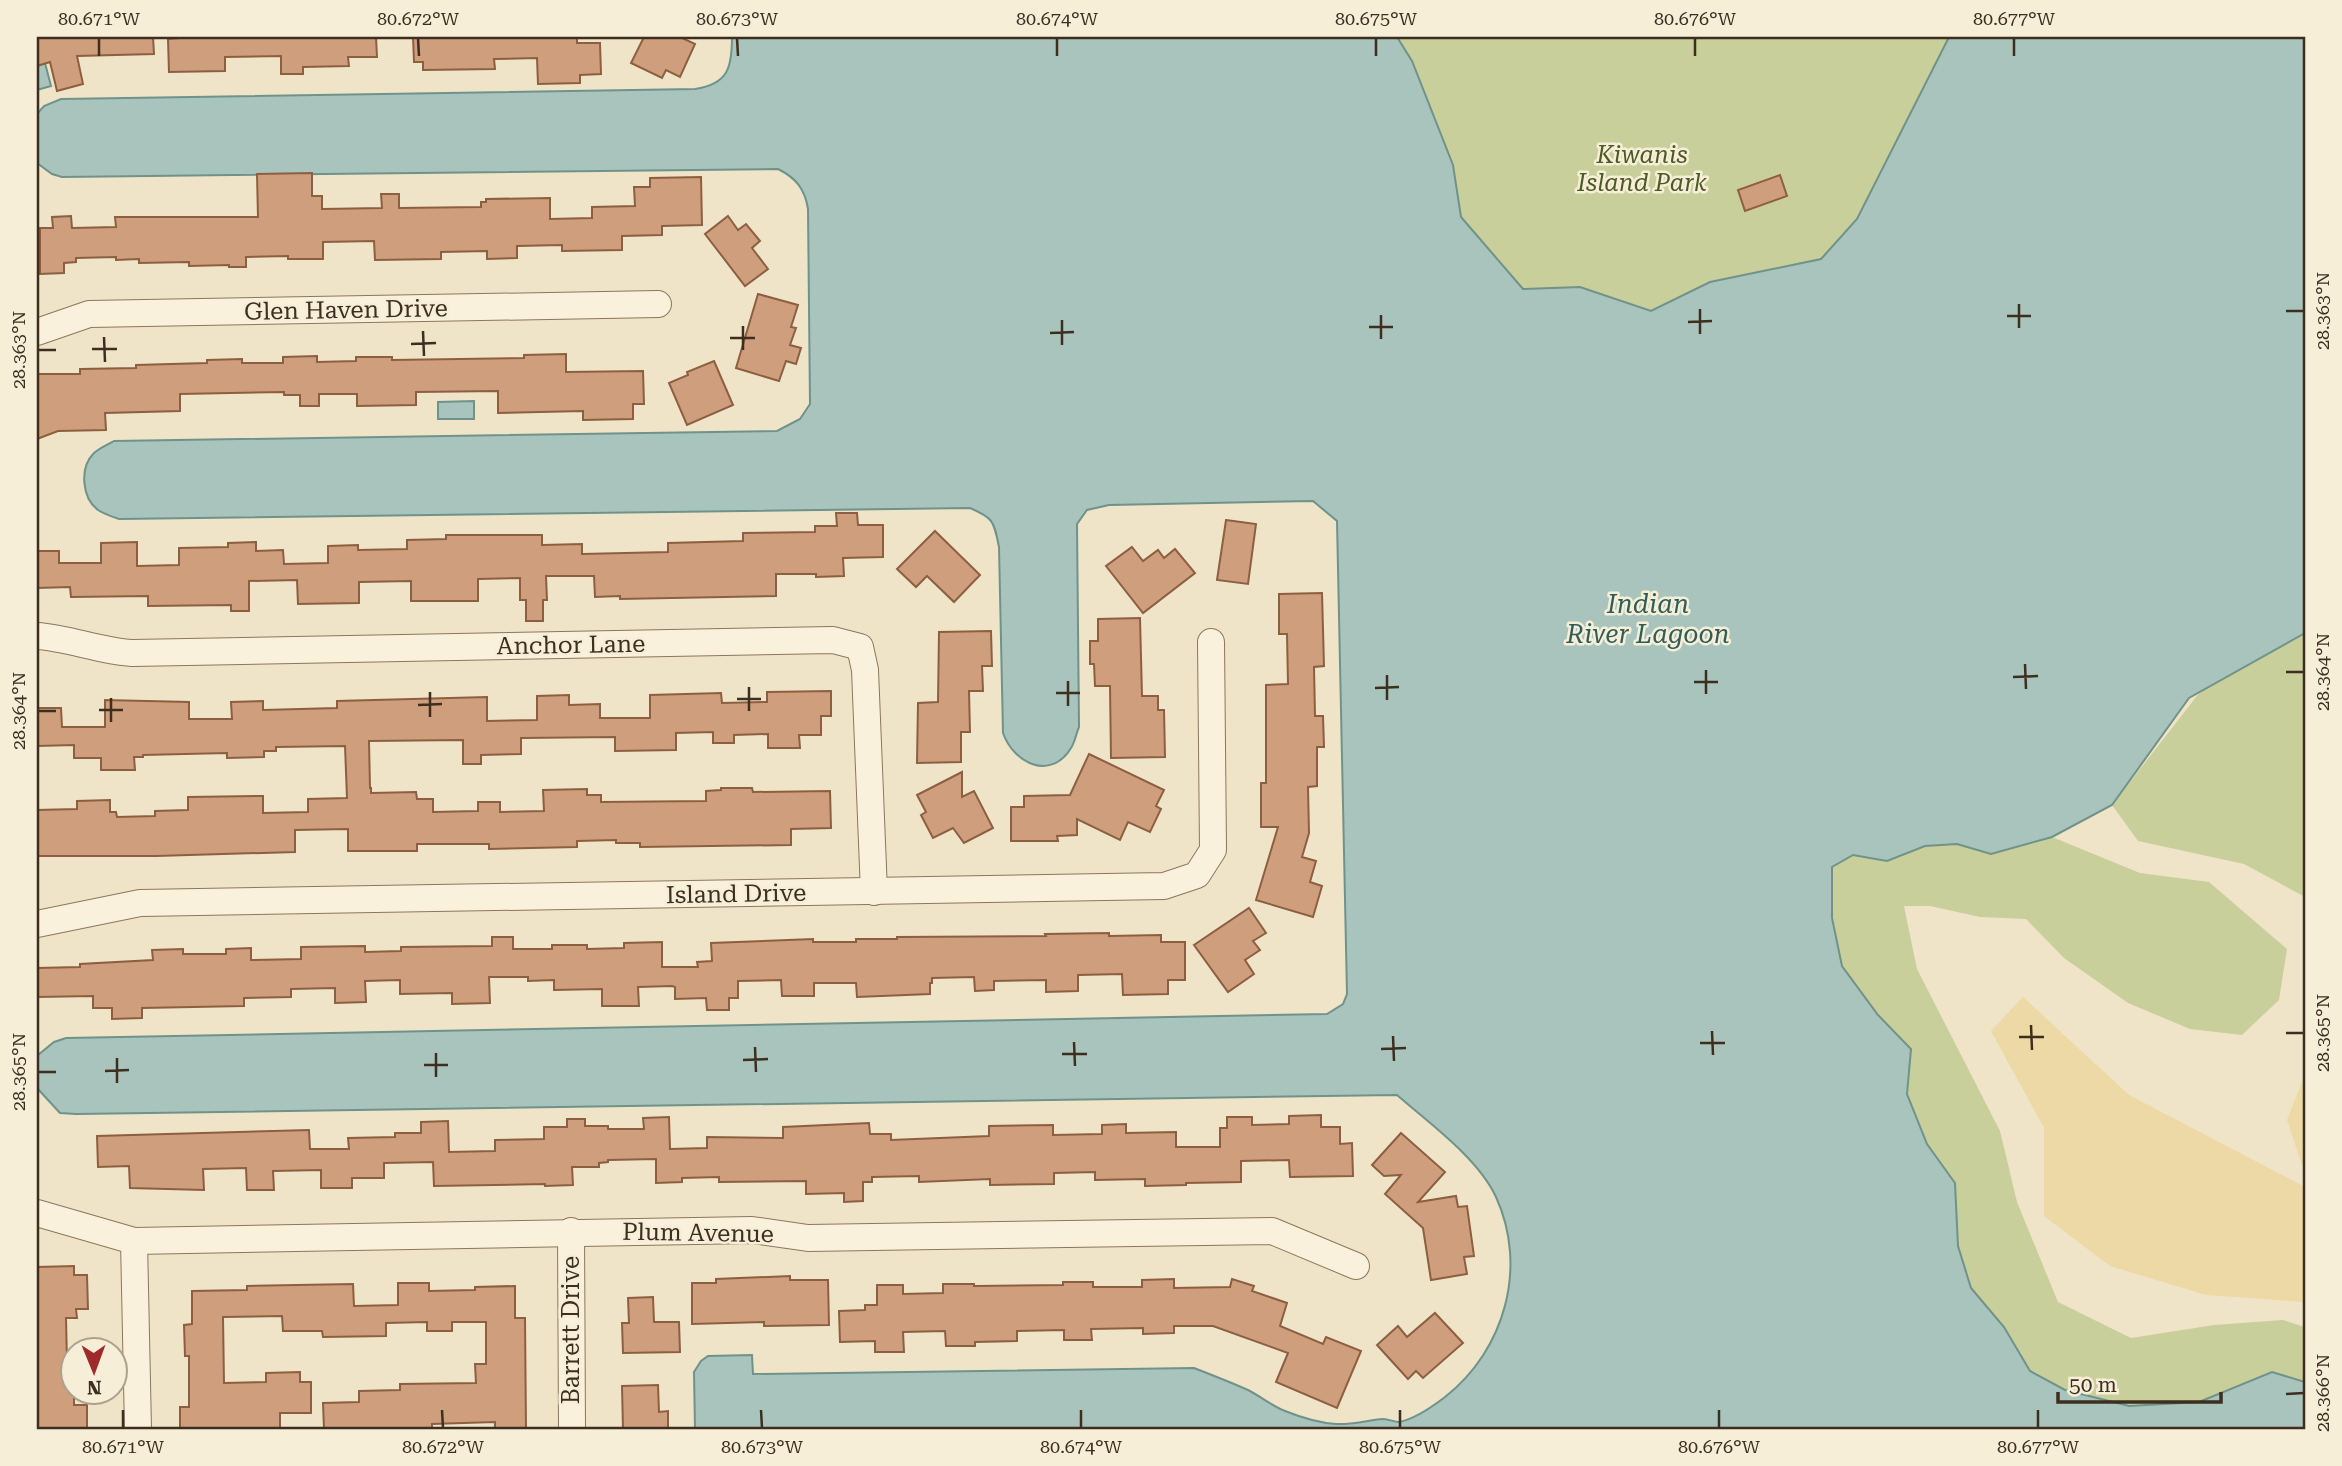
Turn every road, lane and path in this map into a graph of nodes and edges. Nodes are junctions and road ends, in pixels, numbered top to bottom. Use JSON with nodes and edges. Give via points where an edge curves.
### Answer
{"nodes":[{"id":1,"x":657,"y":304,"type":"dead end"},
{"id":2,"x":37,"y":332,"type":"edge"},
{"id":3,"x":37,"y":636,"type":"edge"},
{"id":4,"x":1211,"y":642,"type":"dead end"},
{"id":5,"x":874,"y":891,"type":"junction"},
{"id":6,"x":37,"y":924,"type":"edge"},
{"id":7,"x":37,"y":1213,"type":"edge"},
{"id":8,"x":571,"y":1231,"type":"junction"},
{"id":9,"x":134,"y":1241,"type":"junction"},
{"id":10,"x":1356,"y":1266,"type":"dead end"},
{"id":11,"x":138,"y":1429,"type":"edge"},
{"id":12,"x":572,"y":1429,"type":"edge"}],
"edges":[{"from":1,"to":2,"type":"street","name":"Glen Haven Drive","via":[[89,314]]},
{"from":3,"to":5,"type":"street","name":"Anchor Lane","via":[[132,653],[833,640],[860,648],[865,670]]},
{"from":4,"to":5,"type":"street","name":"Island Drive","via":[[1213,850],[1197,875],[1164,886]]},
{"from":5,"to":6,"type":"street","name":"Island Drive","via":[[140,903]]},
{"from":7,"to":9,"type":"street","name":"Plum Avenue"},
{"from":8,"to":9,"type":"street","name":"Plum Avenue"},
{"from":8,"to":10,"type":"street","name":"Plum Avenue","via":[[752,1230],[808,1238],[1272,1231]]},
{"from":8,"to":12,"type":"street","name":"Barrett Drive"},
{"from":9,"to":11,"type":"street"}]}
